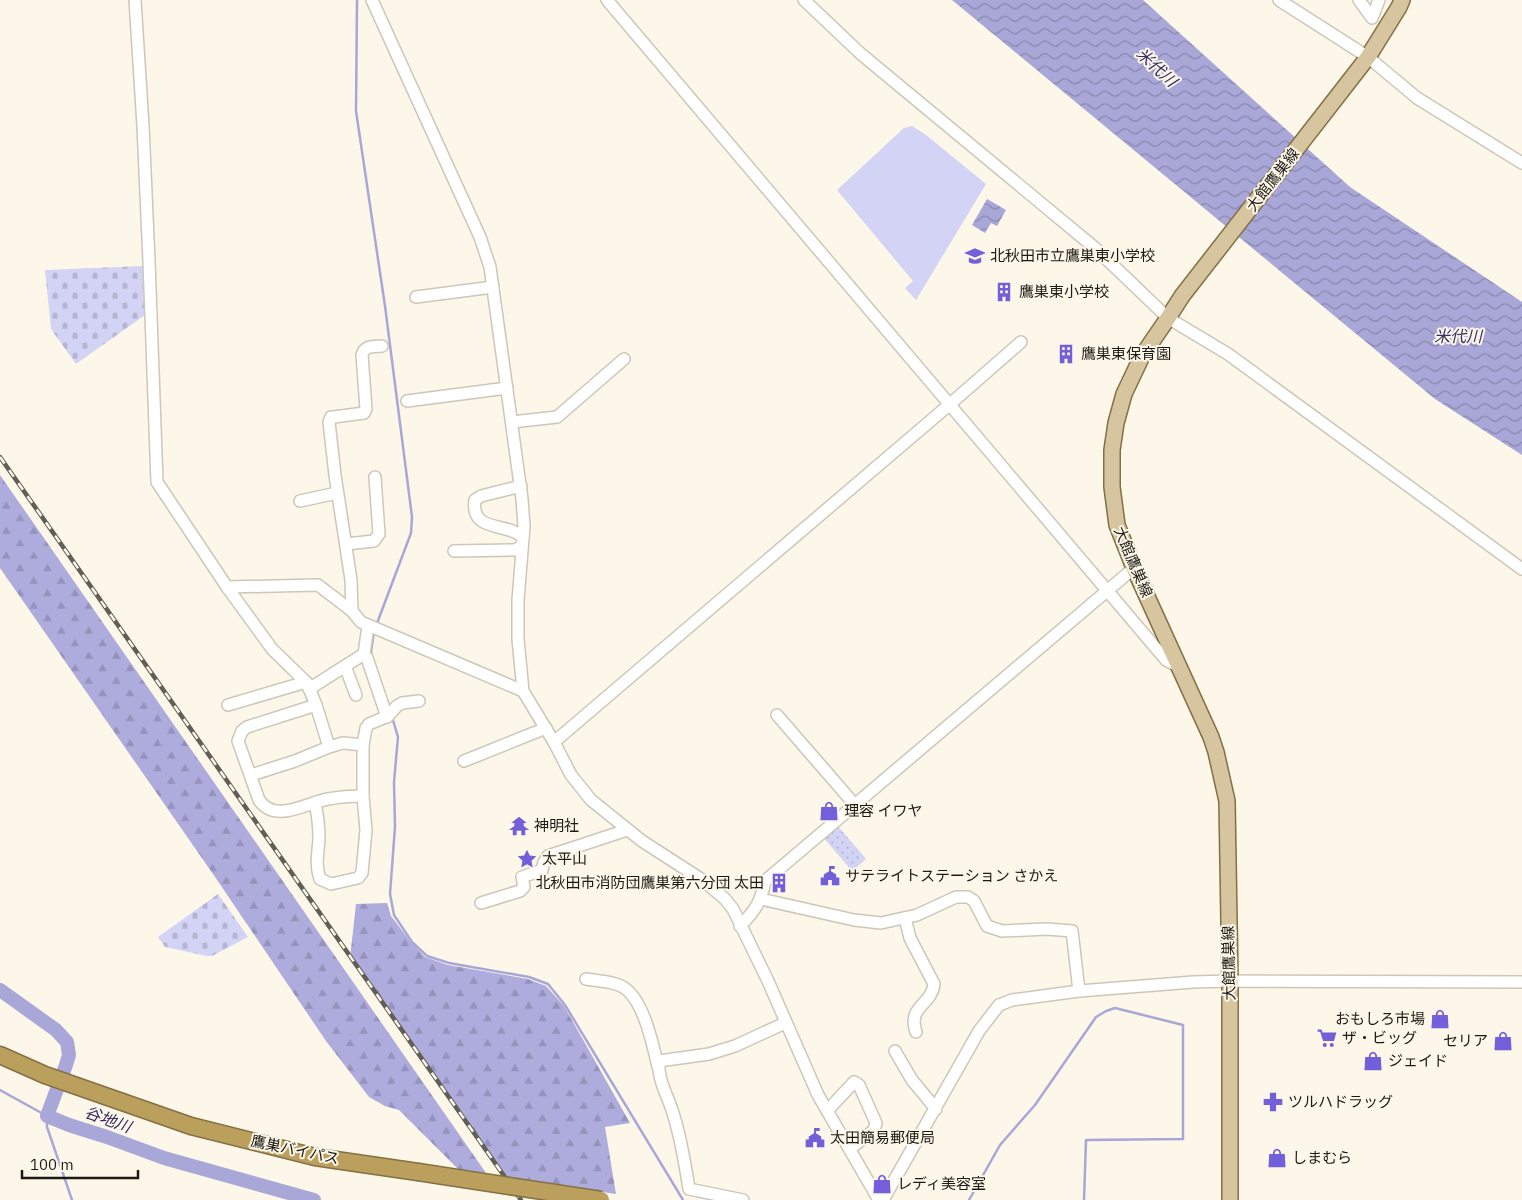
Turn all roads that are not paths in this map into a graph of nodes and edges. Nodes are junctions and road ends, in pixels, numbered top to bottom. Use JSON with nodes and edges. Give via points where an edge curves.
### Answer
{"nodes":[{"id":1,"x":135,"y":0,"type":"edge"},
{"id":2,"x":372,"y":0,"type":"edge"},
{"id":3,"x":607,"y":0,"type":"edge"},
{"id":4,"x":804,"y":0,"type":"edge"},
{"id":5,"x":1279,"y":0,"type":"edge"},
{"id":6,"x":1359,"y":0,"type":"edge"},
{"id":7,"x":1379,"y":0,"type":"edge"},
{"id":8,"x":1402,"y":0,"type":"edge"},
{"id":9,"x":1364,"y":63,"type":"junction"},
{"id":10,"x":1522,"y":163,"type":"edge"},
{"id":11,"x":493,"y":287,"type":"junction"},
{"id":12,"x":416,"y":297,"type":"dead end"},
{"id":13,"x":1168,"y":318,"type":"junction"},
{"id":14,"x":1021,"y":342,"type":"dead end"},
{"id":15,"x":382,"y":346,"type":"dead end"},
{"id":16,"x":624,"y":360,"type":"dead end"},
{"id":17,"x":507,"y":388,"type":"junction"},
{"id":18,"x":407,"y":401,"type":"dead end"},
{"id":19,"x":950,"y":406,"type":"junction"},
{"id":20,"x":512,"y":422,"type":"junction"},
{"id":21,"x":375,"y":477,"type":"dead end"},
{"id":22,"x":521,"y":486,"type":"junction"},
{"id":23,"x":338,"y":493,"type":"junction"},
{"id":24,"x":300,"y":501,"type":"dead end"},
{"id":25,"x":523,"y":542,"type":"junction"},
{"id":26,"x":346,"y":544,"type":"junction"},
{"id":27,"x":454,"y":551,"type":"dead end"},
{"id":28,"x":1134,"y":568,"type":"junction"},
{"id":29,"x":1522,"y":569,"type":"edge"},
{"id":30,"x":227,"y":587,"type":"junction"},
{"id":31,"x":1108,"y":591,"type":"junction"},
{"id":32,"x":352,"y":611,"type":"junction"},
{"id":33,"x":374,"y":628,"type":"junction"},
{"id":34,"x":364,"y":654,"type":"junction"},
{"id":35,"x":345,"y":666,"type":"junction"},
{"id":36,"x":1181,"y":668,"type":"junction"},
{"id":37,"x":307,"y":685,"type":"junction"},
{"id":38,"x":523,"y":691,"type":"junction"},
{"id":39,"x":356,"y":695,"type":"dead end"},
{"id":40,"x":419,"y":701,"type":"dead end"},
{"id":41,"x":228,"y":705,"type":"dead end"},
{"id":42,"x":316,"y":705,"type":"junction"},
{"id":43,"x":390,"y":715,"type":"junction"},
{"id":44,"x":776,"y":715,"type":"dead end"},
{"id":45,"x":546,"y":728,"type":"junction"},
{"id":46,"x":554,"y":742,"type":"junction"},
{"id":47,"x":363,"y":745,"type":"junction"},
{"id":48,"x":329,"y":747,"type":"junction"},
{"id":49,"x":464,"y":761,"type":"dead end"},
{"id":50,"x":251,"y":775,"type":"junction"},
{"id":51,"x":363,"y":796,"type":"junction"},
{"id":52,"x":315,"y":804,"type":"junction"},
{"id":53,"x":855,"y":805,"type":"junction"},
{"id":54,"x":627,"y":830,"type":"junction"},
{"id":55,"x":761,"y":899,"type":"junction"},
{"id":56,"x":481,"y":904,"type":"dead end"},
{"id":57,"x":905,"y":918,"type":"junction"},
{"id":58,"x":740,"y":926,"type":"junction"},
{"id":59,"x":586,"y":979,"type":"dead end"},
{"id":60,"x":1230,"y":981,"type":"junction"},
{"id":61,"x":1522,"y":982,"type":"edge"},
{"id":62,"x":1078,"y":991,"type":"junction"},
{"id":63,"x":785,"y":1023,"type":"junction"},
{"id":64,"x":916,"y":1032,"type":"dead end"},
{"id":65,"x":895,"y":1051,"type":"dead end"},
{"id":66,"x":0,"y":1056,"type":"edge"},
{"id":67,"x":658,"y":1067,"type":"junction"},
{"id":68,"x":936,"y":1109,"type":"junction"},
{"id":69,"x":827,"y":1111,"type":"junction"},
{"id":70,"x":850,"y":1150,"type":"junction"},
{"id":71,"x":877,"y":1198,"type":"edge"},
{"id":72,"x":600,"y":1200,"type":"edge"},
{"id":73,"x":743,"y":1200,"type":"edge"},
{"id":74,"x":1230,"y":1200,"type":"edge"}],
"edges":[{"from":1,"to":30,"type":"street","via":[[149,242],[157,482]]},
{"from":2,"to":11,"type":"street","via":[[480,237]]},
{"from":3,"to":19,"type":"street"},
{"from":4,"to":13,"type":"street","via":[[861,54],[1095,248]]},
{"from":5,"to":9,"type":"street"},
{"from":6,"to":7,"type":"street","via":[[1372,18]]},
{"from":8,"to":9,"type":"main road","name":"大館鷹巣線"},
{"from":9,"to":10,"type":"street"},
{"from":9,"to":13,"type":"main road","name":"大館鷹巣線"},
{"from":11,"to":12,"type":"street"},
{"from":11,"to":17,"type":"street"},
{"from":13,"to":28,"type":"main road","name":"大館鷹巣線","via":[[1142,356],[1124,394],[1112,450],[1116,526]]},
{"from":13,"to":29,"type":"street","via":[[1228,354]]},
{"from":14,"to":19,"type":"street"},
{"from":15,"to":23,"type":"street","via":[[366,347],[362,355],[364,413],[334,417],[329,422]]},
{"from":16,"to":20,"type":"street","via":[[557,417]]},
{"from":17,"to":18,"type":"street"},
{"from":17,"to":20,"type":"street"},
{"from":19,"to":31,"type":"street"},
{"from":19,"to":46,"type":"street"},
{"from":20,"to":22,"type":"street"},
{"from":21,"to":26,"type":"street","via":[[377,538]]},
{"from":22,"to":25,"type":"street"},
{"from":22,"to":25,"type":"street","via":[[481,496],[476,500],[474,509],[484,523],[511,530]]},
{"from":23,"to":24,"type":"street"},
{"from":23,"to":26,"type":"street"},
{"from":25,"to":27,"type":"street","via":[[515,550]]},
{"from":25,"to":38,"type":"street","via":[[518,640]]},
{"from":26,"to":32,"type":"street"},
{"from":28,"to":31,"type":"street"},
{"from":28,"to":36,"type":"main road","name":"大館鷹巣線"},
{"from":30,"to":32,"type":"street","via":[[318,585]]},
{"from":30,"to":37,"type":"street","via":[[272,649]]},
{"from":31,"to":36,"type":"street","via":[[1166,660]]},
{"from":31,"to":53,"type":"street"},
{"from":32,"to":33,"type":"street","via":[[360,622]]},
{"from":33,"to":34,"type":"street"},
{"from":33,"to":38,"type":"street"},
{"from":34,"to":35,"type":"street"},
{"from":34,"to":43,"type":"street"},
{"from":35,"to":37,"type":"street"},
{"from":35,"to":39,"type":"street"},
{"from":36,"to":60,"type":"main road","name":"大館鷹巣線","via":[[1212,737],[1227,801]]},
{"from":37,"to":41,"type":"street"},
{"from":37,"to":42,"type":"street"},
{"from":38,"to":45,"type":"street"},
{"from":40,"to":43,"type":"street","via":[[402,703]]},
{"from":42,"to":48,"type":"street"},
{"from":42,"to":50,"type":"street","via":[[247,727],[242,732],[238,741]]},
{"from":43,"to":47,"type":"street","via":[[369,724]]},
{"from":44,"to":53,"type":"street"},
{"from":45,"to":46,"type":"street"},
{"from":45,"to":49,"type":"street"},
{"from":46,"to":54,"type":"street","via":[[571,775],[591,800]]},
{"from":47,"to":48,"type":"street"},
{"from":47,"to":51,"type":"street"},
{"from":48,"to":50,"type":"street"},
{"from":50,"to":52,"type":"street","via":[[259,800],[271,811]]},
{"from":51,"to":52,"type":"street","via":[[331,798]]},
{"from":51,"to":52,"type":"street","via":[[366,830],[362,873],[347,882],[331,884],[320,879],[316,860],[319,819]]},
{"from":53,"to":55,"type":"street","via":[[765,881]]},
{"from":54,"to":56,"type":"street","via":[[548,856],[542,870],[522,877],[524,887],[520,891]]},
{"from":54,"to":58,"type":"street","via":[[715,890],[733,909]]},
{"from":55,"to":57,"type":"street","via":[[854,920],[881,923]]},
{"from":55,"to":58,"type":"street"},
{"from":57,"to":62,"type":"street","via":[[956,897],[968,897],[986,926],[1002,932],[1072,931]]},
{"from":57,"to":64,"type":"street","via":[[910,938],[934,984],[934,989],[917,1009],[913,1023]]},
{"from":58,"to":63,"type":"street"},
{"from":59,"to":67,"type":"street","via":[[621,985],[629,991],[640,1006]]},
{"from":60,"to":61,"type":"street"},
{"from":60,"to":62,"type":"street"},
{"from":60,"to":74,"type":"main road","name":"大館鷹巣線"},
{"from":62,"to":68,"type":"street","via":[[999,1004],[979,1031]]},
{"from":63,"to":67,"type":"street","via":[[735,1046],[710,1054],[659,1061]]},
{"from":63,"to":69,"type":"street"},
{"from":65,"to":68,"type":"street","via":[[912,1080]]},
{"from":66,"to":72,"type":"highway","name":"鷹巣バイパス","bridge":true,"via":[[191,1126],[315,1157]]},
{"from":67,"to":73,"type":"street","via":[[685,1156],[689,1189]]},
{"from":68,"to":71,"type":"street"},
{"from":69,"to":70,"type":"street"},
{"from":69,"to":70,"type":"street","via":[[854,1082],[859,1086],[876,1123],[874,1130]]},
{"from":70,"to":71,"type":"street"}]}
